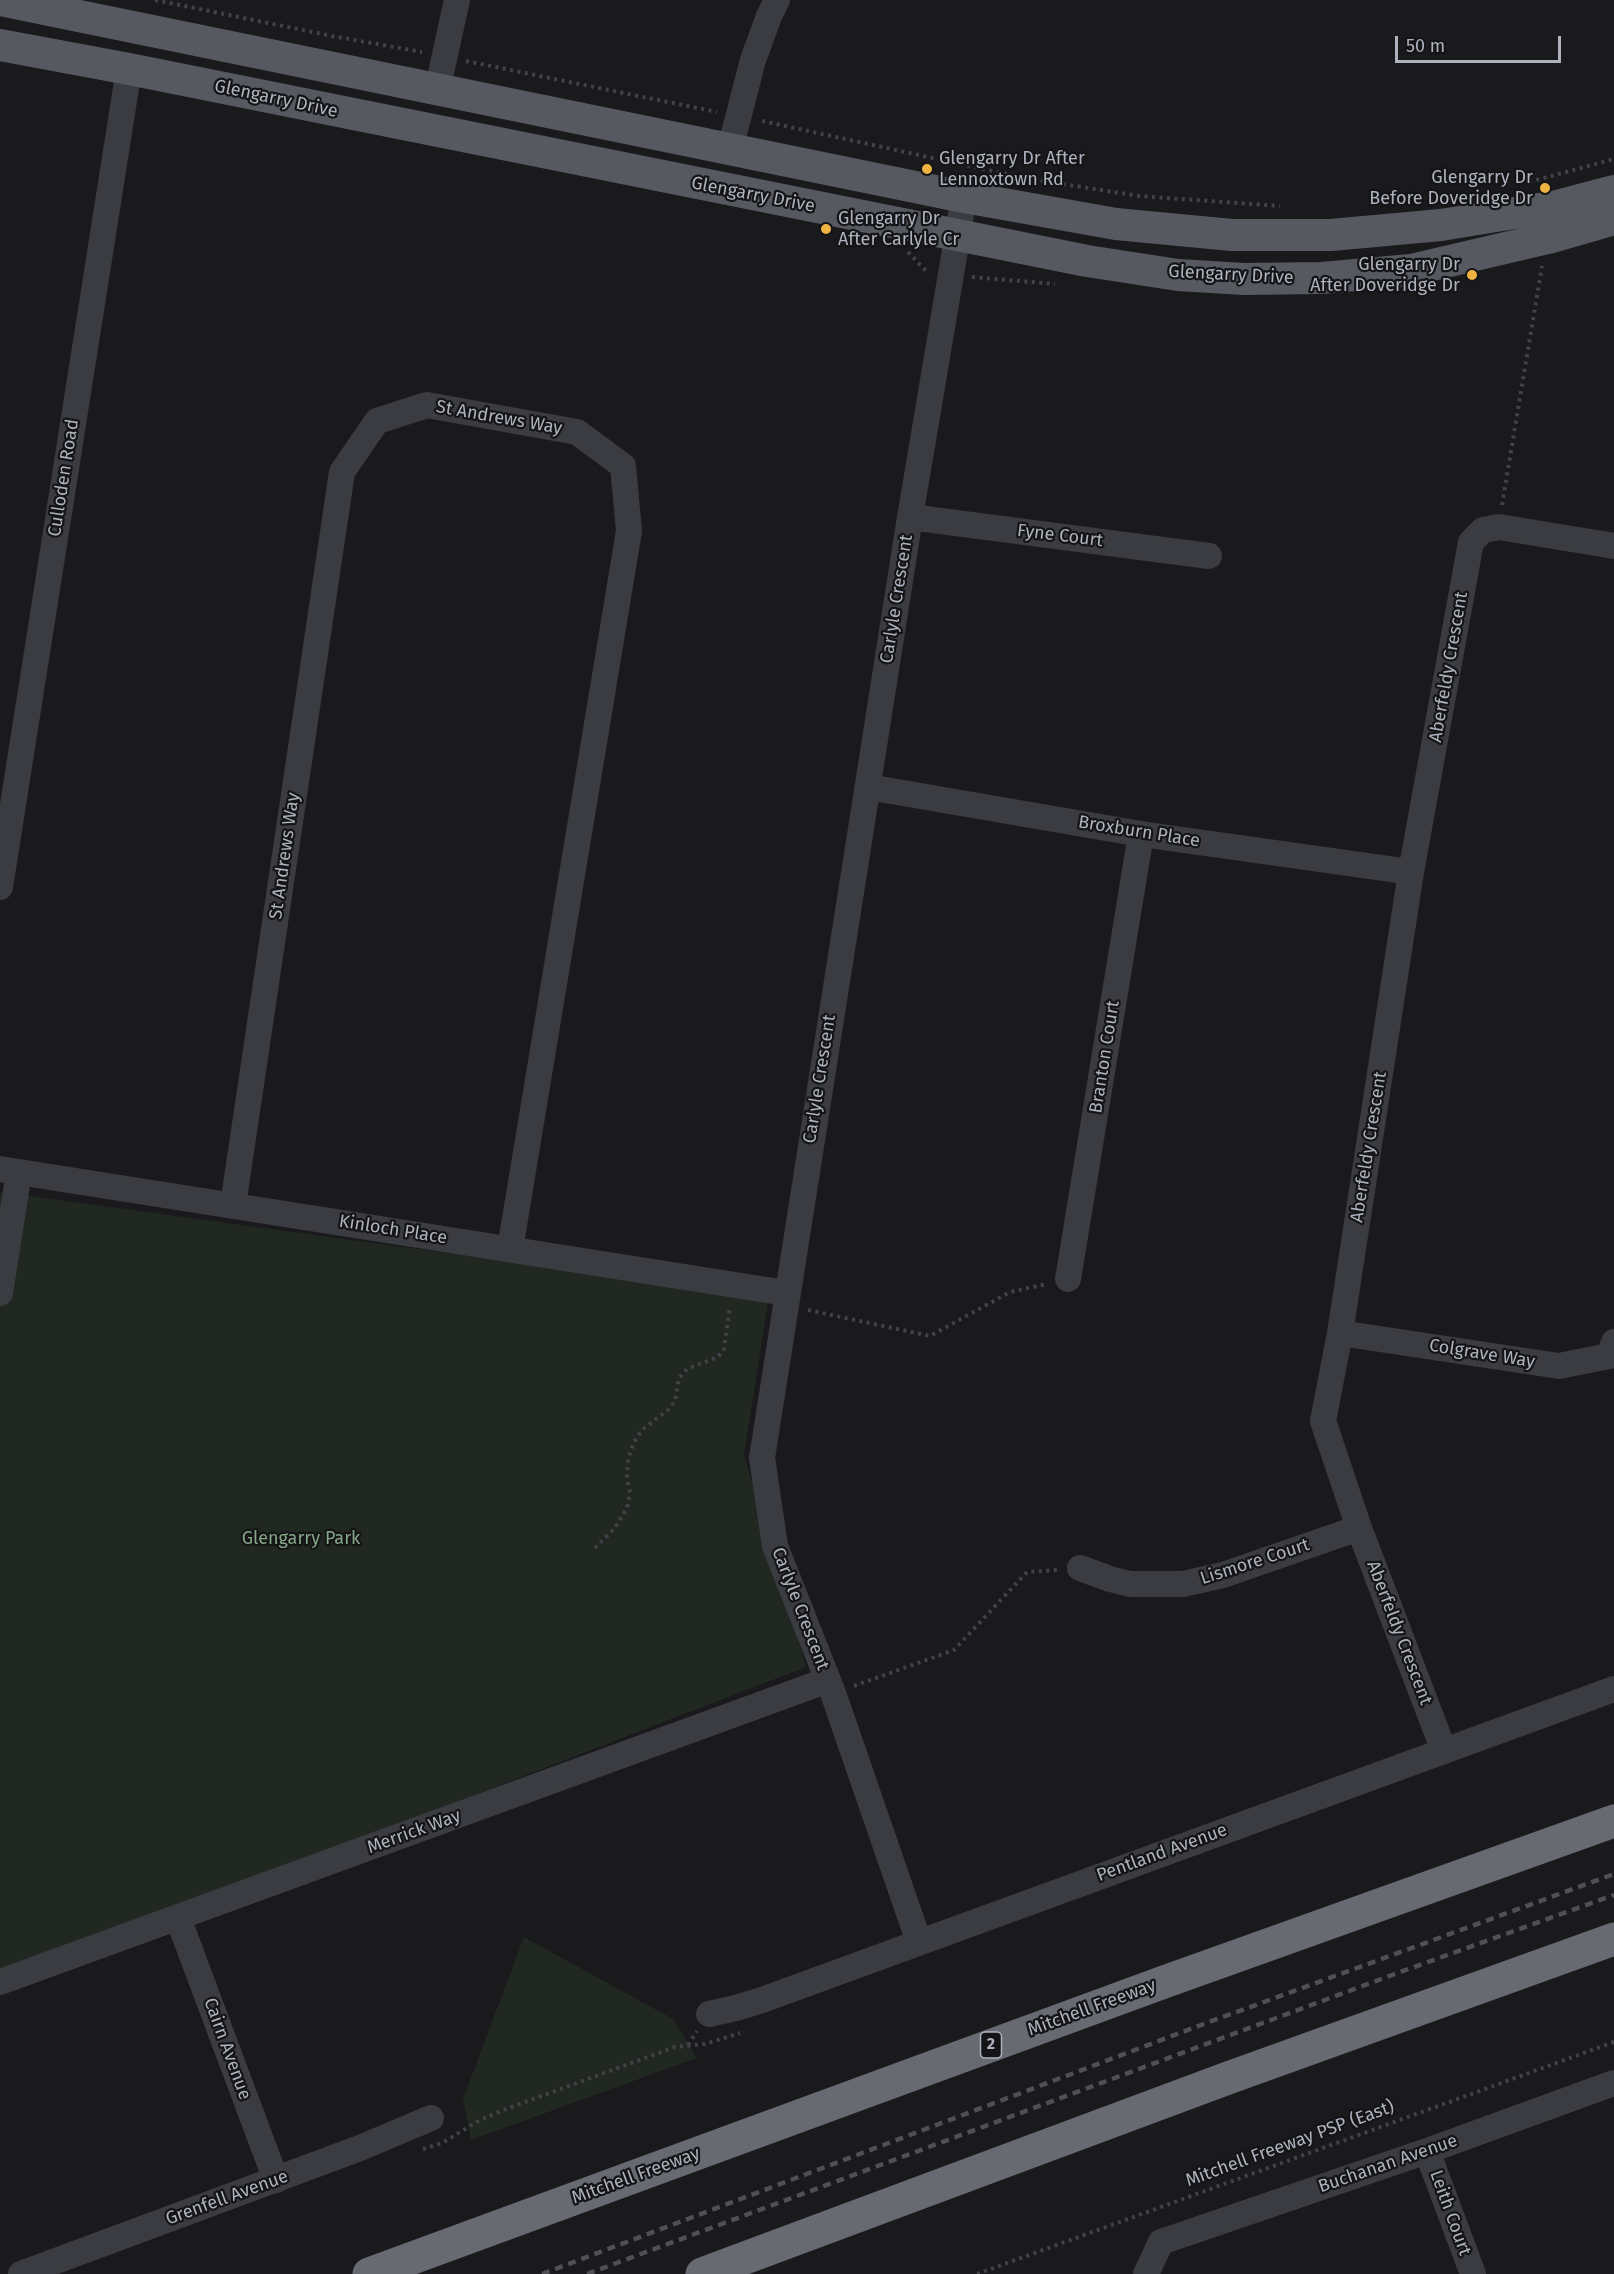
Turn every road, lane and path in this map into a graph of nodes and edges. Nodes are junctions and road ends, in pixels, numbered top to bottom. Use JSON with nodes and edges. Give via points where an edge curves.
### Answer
{"nodes":[{"id":1,"x":1,"y":0,"type":"edge"},
{"id":2,"x":155,"y":0,"type":"edge"},
{"id":3,"x":457,"y":0,"type":"edge"},
{"id":4,"x":777,"y":0,"type":"edge"},
{"id":5,"x":0,"y":45,"type":"edge"},
{"id":6,"x":428,"y":53,"type":"dead end"},
{"id":7,"x":462,"y":60,"type":"dead end"},
{"id":8,"x":129,"y":69,"type":"junction"},
{"id":9,"x":437,"y":91,"type":"junction"},
{"id":10,"x":717,"y":112,"type":"dead end"},
{"id":11,"x":758,"y":120,"type":"dead end"},
{"id":12,"x":730,"y":149,"type":"junction"},
{"id":13,"x":1614,"y":159,"type":"edge"},
{"id":14,"x":1519,"y":184,"type":"dead end"},
{"id":15,"x":1614,"y":190,"type":"edge"},
{"id":16,"x":964,"y":197,"type":"junction"},
{"id":17,"x":1288,"y":207,"type":"dead end"},
{"id":18,"x":1614,"y":219,"type":"edge"},
{"id":19,"x":957,"y":236,"type":"junction"},
{"id":20,"x":1542,"y":266,"type":"dead end"},
{"id":21,"x":910,"y":517,"type":"junction"},
{"id":22,"x":1491,"y":528,"type":"junction"},
{"id":23,"x":1614,"y":546,"type":"edge"},
{"id":24,"x":1209,"y":556,"type":"dead end"},
{"id":25,"x":868,"y":787,"type":"junction"},
{"id":26,"x":1141,"y":834,"type":"junction"},
{"id":27,"x":1412,"y":872,"type":"junction"},
{"id":28,"x":0,"y":887,"type":"edge"},
{"id":29,"x":9,"y":1170,"type":"edge"},
{"id":30,"x":233,"y":1205,"type":"junction"},
{"id":31,"x":510,"y":1248,"type":"junction"},
{"id":32,"x":1068,"y":1279,"type":"joint"},
{"id":33,"x":734,"y":1284,"type":"junction"},
{"id":34,"x":0,"y":1293,"type":"edge"},
{"id":35,"x":785,"y":1299,"type":"junction"},
{"id":36,"x":1340,"y":1333,"type":"junction"},
{"id":37,"x":1614,"y":1342,"type":"edge"},
{"id":38,"x":1359,"y":1528,"type":"junction"},
{"id":39,"x":595,"y":1548,"type":"dead end"},
{"id":40,"x":1080,"y":1568,"type":"joint"},
{"id":41,"x":830,"y":1687,"type":"junction"},
{"id":42,"x":1614,"y":1689,"type":"edge"},
{"id":43,"x":1444,"y":1751,"type":"junction"},
{"id":44,"x":1614,"y":1821,"type":"edge"},
{"id":45,"x":178,"y":1918,"type":"junction"},
{"id":46,"x":1614,"y":1939,"type":"edge"},
{"id":47,"x":919,"y":1942,"type":"junction"},
{"id":48,"x":0,"y":1982,"type":"edge"},
{"id":49,"x":709,"y":2014,"type":"dead end"},
{"id":50,"x":1614,"y":2042,"type":"edge"},
{"id":51,"x":1614,"y":2083,"type":"edge"},
{"id":52,"x":431,"y":2118,"type":"dead end"},
{"id":53,"x":1427,"y":2151,"type":"junction"},
{"id":54,"x":276,"y":2180,"type":"junction"},
{"id":55,"x":21,"y":2274,"type":"edge"},
{"id":56,"x":369,"y":2274,"type":"edge"},
{"id":57,"x":702,"y":2274,"type":"edge"},
{"id":58,"x":977,"y":2274,"type":"edge"},
{"id":59,"x":1146,"y":2274,"type":"edge"},
{"id":60,"x":1473,"y":2274,"type":"edge"}],
"edges":[{"from":1,"to":9,"type":"main road"},
{"from":2,"to":6,"type":"path"},
{"from":3,"to":9,"type":"street"},
{"from":4,"to":12,"type":"street","via":[[753,60]]},
{"from":5,"to":8,"type":"main road","name":"Glengarry Drive"},
{"from":7,"to":10,"type":"path"},
{"from":8,"to":19,"type":"main road","name":"Glengarry Drive"},
{"from":8,"to":28,"type":"street","name":"Culloden Road"},
{"from":9,"to":12,"type":"main road"},
{"from":11,"to":17,"type":"path","via":[[1025,178],[1139,196]]},
{"from":12,"to":16,"type":"main road"},
{"from":13,"to":14,"type":"path"},
{"from":15,"to":16,"type":"main road","via":[[1557,206],[1442,225],[1331,235],[1232,236],[1170,230]]},
{"from":16,"to":19,"type":"street","name":"Carlyle Crescent"},
{"from":18,"to":19,"type":"main road","name":"Glengarry Drive","via":[[1422,268],[1322,278],[1178,275]]},
{"from":19,"to":21,"type":"street","name":"Carlyle Crescent"},
{"from":20,"to":22,"type":"path"},
{"from":21,"to":24,"type":"street","name":"Fyne Court"},
{"from":21,"to":25,"type":"street","name":"Carlyle Crescent"},
{"from":22,"to":23,"type":"street"},
{"from":22,"to":27,"type":"street","name":"Aberfeldy Crescent","via":[[1471,542]]},
{"from":25,"to":26,"type":"street","name":"Broxburn Place"},
{"from":25,"to":35,"type":"street","name":"Carlyle Crescent"},
{"from":26,"to":27,"type":"street","name":"Broxburn Place"},
{"from":26,"to":32,"type":"street","name":"Branton Court"},
{"from":27,"to":36,"type":"street","name":"Aberfeldy Crescent"},
{"from":29,"to":30,"type":"street","name":"Kinloch Place"},
{"from":29,"to":34,"type":"street"},
{"from":30,"to":31,"type":"street","name":"Kinloch Place"},
{"from":30,"to":31,"type":"street","name":"St Andrews Way","via":[[342,472],[377,421],[427,405],[577,432],[623,466],[630,531]]},
{"from":31,"to":33,"type":"street","name":"Kinloch Place"},
{"from":32,"to":35,"type":"path","via":[[1010,1292],[930,1336]]},
{"from":33,"to":35,"type":"street","name":"Kinloch Place"},
{"from":33,"to":39,"type":"path","via":[[724,1349],[718,1357],[687,1369],[679,1378],[675,1401],[634,1442],[628,1459],[627,1508],[615,1528]]},
{"from":35,"to":41,"type":"street","name":"Carlyle Crescent","via":[[762,1458],[775,1546]]},
{"from":36,"to":37,"type":"street","name":"Colgrave Way","via":[[1559,1366],[1609,1356]]},
{"from":36,"to":38,"type":"street","name":"Aberfeldy Crescent","via":[[1323,1421]]},
{"from":38,"to":40,"type":"street","name":"Lismore Court","via":[[1223,1575],[1183,1584],[1130,1584]]},
{"from":38,"to":43,"type":"street","name":"Aberfeldy Crescent"},
{"from":40,"to":41,"type":"path","via":[[1028,1572],[954,1650]]},
{"from":41,"to":45,"type":"street","name":"Merrick Way"},
{"from":41,"to":47,"type":"street","name":"Carlyle Crescent"},
{"from":42,"to":43,"type":"street","name":"Pentland Avenue"},
{"from":43,"to":47,"type":"street","name":"Pentland Avenue"},
{"from":44,"to":56,"type":"highway","name":"Mitchell Freeway","number":"2"},
{"from":45,"to":48,"type":"street","name":"Merrick Way"},
{"from":45,"to":54,"type":"street","name":"Cairn Avenue"},
{"from":46,"to":57,"type":"highway"},
{"from":47,"to":49,"type":"street","name":"Pentland Avenue"},
{"from":50,"to":58,"type":"path","name":"Mitchell Freeway PSP (East)"},
{"from":51,"to":53,"type":"street","name":"Buchanan Avenue"},
{"from":52,"to":54,"type":"street","name":"Grenfell Avenue"},
{"from":53,"to":59,"type":"street","name":"Buchanan Avenue","via":[[1161,2242]]},
{"from":53,"to":60,"type":"street","name":"Leith Court"},
{"from":54,"to":55,"type":"street","name":"Grenfell Avenue"}]}
